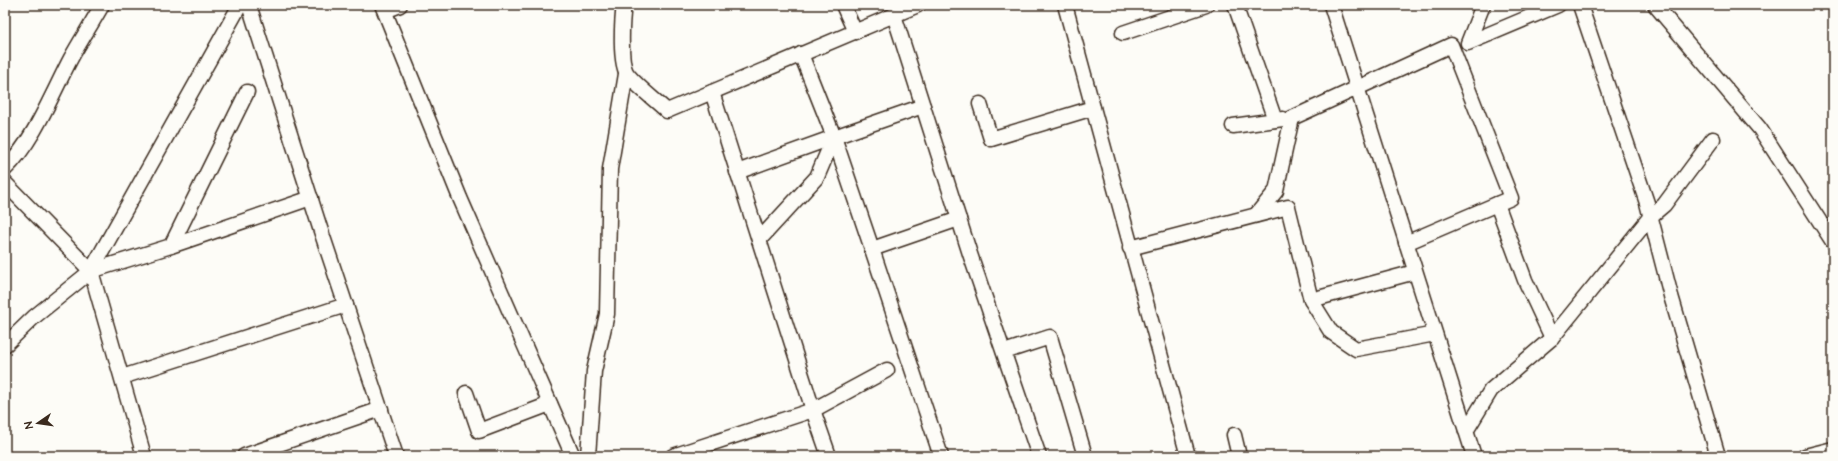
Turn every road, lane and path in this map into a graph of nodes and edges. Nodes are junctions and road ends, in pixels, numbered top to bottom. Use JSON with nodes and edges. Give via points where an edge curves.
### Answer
{"nodes":[{"id":1,"x":102,"y":5,"type":"edge"},
{"id":2,"x":240,"y":5,"type":"edge"},
{"id":3,"x":250,"y":5,"type":"edge"},
{"id":4,"x":400,"y":5,"type":"edge"},
{"id":5,"x":624,"y":5,"type":"edge"},
{"id":6,"x":843,"y":5,"type":"edge"},
{"id":7,"x":918,"y":5,"type":"edge"},
{"id":8,"x":1065,"y":5,"type":"edge"},
{"id":9,"x":1206,"y":5,"type":"edge"},
{"id":10,"x":1235,"y":5,"type":"edge"},
{"id":11,"x":1331,"y":5,"type":"edge"},
{"id":12,"x":1483,"y":5,"type":"edge"},
{"id":13,"x":1558,"y":5,"type":"edge"},
{"id":14,"x":1580,"y":5,"type":"edge"},
{"id":15,"x":1655,"y":5,"type":"edge"},
{"id":16,"x":384,"y":8,"type":"edge"},
{"id":17,"x":894,"y":15,"type":"junction"},
{"id":18,"x":855,"y":32,"type":"junction"},
{"id":19,"x":1123,"y":33,"type":"dead end"},
{"id":20,"x":800,"y":54,"type":"junction"},
{"id":21,"x":626,"y":74,"type":"junction"},
{"id":22,"x":1358,"y":89,"type":"junction"},
{"id":23,"x":247,"y":92,"type":"dead end"},
{"id":24,"x":712,"y":92,"type":"junction"},
{"id":25,"x":980,"y":104,"type":"dead end"},
{"id":26,"x":923,"y":106,"type":"junction"},
{"id":27,"x":1093,"y":108,"type":"junction"},
{"id":28,"x":1292,"y":118,"type":"junction"},
{"id":29,"x":1275,"y":120,"type":"junction"},
{"id":30,"x":1233,"y":126,"type":"dead end"},
{"id":31,"x":834,"y":137,"type":"junction"},
{"id":32,"x":1713,"y":139,"type":"dead end"},
{"id":33,"x":5,"y":169,"type":"edge"},
{"id":34,"x":737,"y":172,"type":"junction"},
{"id":35,"x":5,"y":183,"type":"edge"},
{"id":36,"x":311,"y":198,"type":"junction"},
{"id":37,"x":1497,"y":204,"type":"junction"},
{"id":38,"x":1256,"y":215,"type":"junction"},
{"id":39,"x":1651,"y":216,"type":"junction"},
{"id":40,"x":959,"y":219,"type":"junction"},
{"id":41,"x":759,"y":240,"type":"junction"},
{"id":42,"x":1833,"y":242,"type":"edge"},
{"id":43,"x":1406,"y":243,"type":"junction"},
{"id":44,"x":171,"y":246,"type":"junction"},
{"id":45,"x":1130,"y":248,"type":"junction"},
{"id":46,"x":872,"y":249,"type":"junction"},
{"id":47,"x":92,"y":271,"type":"junction"},
{"id":48,"x":1415,"y":272,"type":"junction"},
{"id":49,"x":1311,"y":300,"type":"junction"},
{"id":50,"x":346,"y":306,"type":"junction"},
{"id":51,"x":1435,"y":334,"type":"junction"},
{"id":52,"x":1552,"y":338,"type":"junction"},
{"id":53,"x":5,"y":344,"type":"edge"},
{"id":54,"x":1004,"y":352,"type":"junction"},
{"id":55,"x":887,"y":370,"type":"dead end"},
{"id":56,"x":122,"y":377,"type":"junction"},
{"id":57,"x":466,"y":393,"type":"dead end"},
{"id":58,"x":550,"y":404,"type":"junction"},
{"id":59,"x":381,"y":409,"type":"junction"},
{"id":60,"x":813,"y":410,"type":"junction"},
{"id":61,"x":1466,"y":432,"type":"junction"},
{"id":62,"x":1234,"y":435,"type":"dead end"},
{"id":63,"x":1833,"y":449,"type":"edge"},
{"id":64,"x":1037,"y":455,"type":"edge"},
{"id":65,"x":144,"y":456,"type":"edge"},
{"id":66,"x":244,"y":456,"type":"edge"},
{"id":67,"x":396,"y":456,"type":"edge"},
{"id":68,"x":573,"y":456,"type":"edge"},
{"id":69,"x":588,"y":456,"type":"edge"},
{"id":70,"x":673,"y":456,"type":"edge"},
{"id":71,"x":829,"y":456,"type":"edge"},
{"id":72,"x":941,"y":456,"type":"edge"},
{"id":73,"x":1085,"y":456,"type":"edge"},
{"id":74,"x":1188,"y":456,"type":"edge"},
{"id":75,"x":1239,"y":456,"type":"edge"},
{"id":76,"x":1474,"y":456,"type":"edge"},
{"id":77,"x":1718,"y":456,"type":"edge"},
{"id":78,"x":1804,"y":456,"type":"edge"}],
"edges":[{"from":1,"to":33,"type":"street","via":[[71,58],[45,112],[14,160]]},
{"from":2,"to":47,"type":"street"},
{"from":3,"to":36,"type":"street"},
{"from":4,"to":16,"type":"street"},
{"from":5,"to":21,"type":"street","via":[[621,20]]},
{"from":6,"to":18,"type":"street"},
{"from":7,"to":17,"type":"street"},
{"from":8,"to":27,"type":"street"},
{"from":9,"to":19,"type":"street"},
{"from":10,"to":29,"type":"street"},
{"from":11,"to":22,"type":"street"},
{"from":12,"to":13,"type":"street","via":[[1468,43]]},
{"from":14,"to":39,"type":"street"},
{"from":15,"to":42,"type":"street","via":[[1760,129]]},
{"from":16,"to":58,"type":"street","via":[[460,198]]},
{"from":17,"to":18,"type":"street"},
{"from":17,"to":26,"type":"street"},
{"from":18,"to":20,"type":"street"},
{"from":20,"to":24,"type":"street"},
{"from":20,"to":31,"type":"street"},
{"from":21,"to":24,"type":"street","via":[[667,111]]},
{"from":21,"to":69,"type":"street","via":[[610,169],[607,314],[594,371]]},
{"from":22,"to":28,"type":"street"},
{"from":22,"to":37,"type":"street","via":[[1451,45],[1511,198]]},
{"from":22,"to":43,"type":"street"},
{"from":23,"to":44,"type":"street"},
{"from":24,"to":34,"type":"street"},
{"from":25,"to":27,"type":"street","via":[[991,139]]},
{"from":26,"to":31,"type":"street"},
{"from":26,"to":40,"type":"street"},
{"from":27,"to":45,"type":"street"},
{"from":28,"to":29,"type":"street"},
{"from":28,"to":38,"type":"street","via":[[1276,191]]},
{"from":29,"to":30,"type":"street"},
{"from":31,"to":34,"type":"street"},
{"from":31,"to":41,"type":"street","via":[[817,177]]},
{"from":31,"to":46,"type":"street"},
{"from":32,"to":39,"type":"street","via":[[1664,204]]},
{"from":34,"to":41,"type":"street"},
{"from":35,"to":47,"type":"street"},
{"from":36,"to":44,"type":"street"},
{"from":36,"to":50,"type":"street"},
{"from":37,"to":43,"type":"street"},
{"from":37,"to":52,"type":"street","via":[[1525,280]]},
{"from":38,"to":45,"type":"street"},
{"from":38,"to":49,"type":"street","via":[[1288,207]]},
{"from":39,"to":52,"type":"street"},
{"from":39,"to":77,"type":"street","via":[[1671,296]]},
{"from":40,"to":46,"type":"street"},
{"from":40,"to":54,"type":"street"},
{"from":41,"to":60,"type":"street"},
{"from":43,"to":48,"type":"street"},
{"from":44,"to":47,"type":"street"},
{"from":45,"to":74,"type":"street"},
{"from":46,"to":72,"type":"street"},
{"from":47,"to":53,"type":"street","via":[[34,317]]},
{"from":47,"to":56,"type":"street"},
{"from":48,"to":49,"type":"street"},
{"from":48,"to":51,"type":"street"},
{"from":49,"to":51,"type":"street","via":[[1331,332],[1356,349]]},
{"from":50,"to":56,"type":"street"},
{"from":50,"to":59,"type":"street"},
{"from":51,"to":61,"type":"street"},
{"from":52,"to":61,"type":"street","via":[[1491,390]]},
{"from":54,"to":64,"type":"street"},
{"from":54,"to":73,"type":"street","via":[[1050,337]]},
{"from":55,"to":60,"type":"street"},
{"from":56,"to":65,"type":"street"},
{"from":57,"to":58,"type":"street","via":[[479,431]]},
{"from":58,"to":68,"type":"street"},
{"from":59,"to":66,"type":"street"},
{"from":59,"to":67,"type":"street"},
{"from":60,"to":70,"type":"street"},
{"from":60,"to":71,"type":"street"},
{"from":61,"to":76,"type":"street"},
{"from":62,"to":75,"type":"street"},
{"from":63,"to":78,"type":"street"}]}
